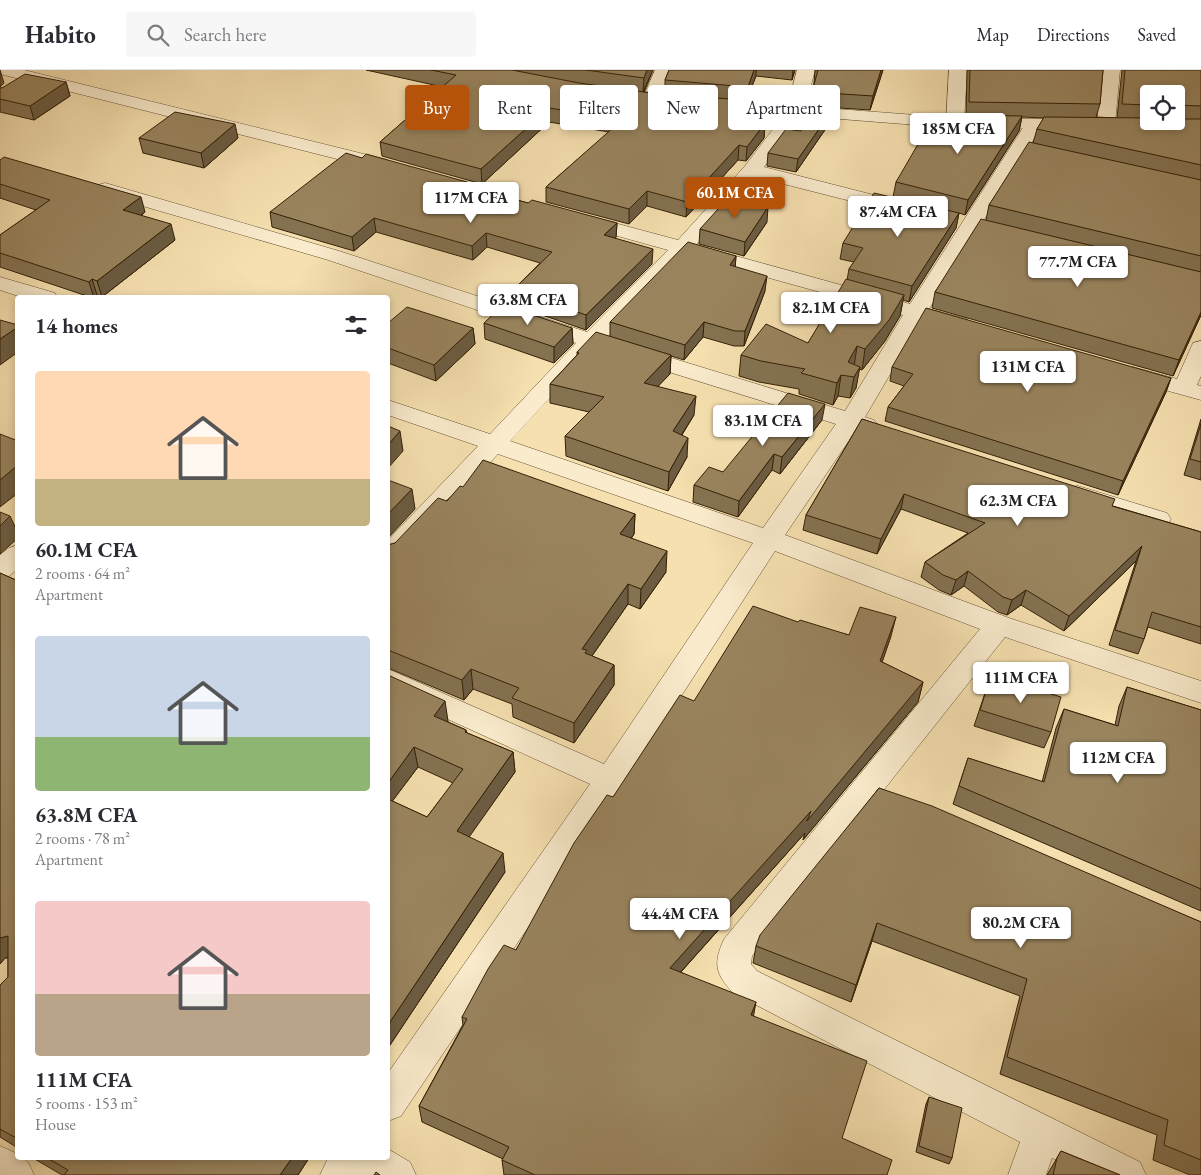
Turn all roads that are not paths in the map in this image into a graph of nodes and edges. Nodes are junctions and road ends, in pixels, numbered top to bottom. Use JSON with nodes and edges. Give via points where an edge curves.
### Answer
{"nodes":[{"id":1,"x":3,"y":70,"type":"edge"},
{"id":2,"x":70,"y":70,"type":"edge"},
{"id":3,"x":664,"y":70,"type":"edge"},
{"id":4,"x":806,"y":70,"type":"edge"},
{"id":5,"x":958,"y":70,"type":"edge"},
{"id":6,"x":1111,"y":70,"type":"edge"},
{"id":7,"x":31,"y":76,"type":"junction"},
{"id":8,"x":52,"y":82,"type":"junction"},
{"id":9,"x":658,"y":85,"type":"edge"},
{"id":10,"x":802,"y":85,"type":"edge"},
{"id":11,"x":8,"y":91,"type":"edge"},
{"id":12,"x":840,"y":115,"type":"edge"},
{"id":13,"x":955,"y":123,"type":"junction"},
{"id":14,"x":1034,"y":124,"type":"junction"},
{"id":15,"x":1106,"y":124,"type":"junction"},
{"id":16,"x":1125,"y":125,"type":"edge"},
{"id":17,"x":782,"y":130,"type":"edge"},
{"id":18,"x":397,"y":168,"type":"edge"},
{"id":19,"x":752,"y":170,"type":"junction"},
{"id":20,"x":86,"y":184,"type":"edge"},
{"id":21,"x":922,"y":213,"type":"edge"},
{"id":22,"x":558,"y":214,"type":"edge"},
{"id":23,"x":682,"y":248,"type":"junction"},
{"id":24,"x":0,"y":283,"type":"edge"},
{"id":25,"x":38,"y":295,"type":"edge"},
{"id":26,"x":916,"y":312,"type":"junction"},
{"id":27,"x":973,"y":328,"type":"edge"},
{"id":28,"x":591,"y":341,"type":"junction"},
{"id":29,"x":1201,"y":348,"type":"edge"},
{"id":30,"x":1117,"y":370,"type":"edge"},
{"id":31,"x":1193,"y":391,"type":"edge"},
{"id":32,"x":390,"y":408,"type":"edge"},
{"id":33,"x":851,"y":420,"type":"junction"},
{"id":34,"x":888,"y":432,"type":"edge"},
{"id":35,"x":494,"y":443,"type":"junction"},
{"id":36,"x":1055,"y":486,"type":"edge"},
{"id":37,"x":1158,"y":519,"type":"edge"},
{"id":38,"x":769,"y":539,"type":"junction"},
{"id":39,"x":390,"y":554,"type":"edge"},
{"id":40,"x":15,"y":557,"type":"edge"},
{"id":41,"x":0,"y":570,"type":"edge"},
{"id":42,"x":999,"y":625,"type":"junction"},
{"id":43,"x":390,"y":681,"type":"edge"},
{"id":44,"x":1201,"y":692,"type":"edge"},
{"id":45,"x":610,"y":780,"type":"junction"},
{"id":46,"x":390,"y":1100,"type":"edge"},
{"id":47,"x":1041,"y":1134,"type":"junction"},
{"id":48,"x":349,"y":1160,"type":"edge"},
{"id":49,"x":370,"y":1160,"type":"edge"},
{"id":50,"x":0,"y":1166,"type":"edge"},
{"id":51,"x":15,"y":1175,"type":"edge"},
{"id":52,"x":339,"y":1175,"type":"edge"},
{"id":53,"x":397,"y":1175,"type":"edge"},
{"id":54,"x":1027,"y":1175,"type":"edge"},
{"id":55,"x":1127,"y":1175,"type":"edge"}],
"edges":[{"from":1,"to":7,"type":"street"},
{"from":2,"to":8,"type":"street"},
{"from":3,"to":9,"type":"street"},
{"from":4,"to":10,"type":"street"},
{"from":5,"to":13,"type":"street"},
{"from":6,"to":15,"type":"street"},
{"from":7,"to":8,"type":"street"},
{"from":7,"to":11,"type":"street"},
{"from":8,"to":18,"type":"street"},
{"from":12,"to":13,"type":"street"},
{"from":13,"to":14,"type":"street"},
{"from":14,"to":15,"type":"street"},
{"from":14,"to":26,"type":"street","via":[[1030,150],[970,225]]},
{"from":15,"to":16,"type":"street"},
{"from":17,"to":19,"type":"street"},
{"from":19,"to":21,"type":"street"},
{"from":19,"to":23,"type":"street"},
{"from":20,"to":28,"type":"street","via":[[332,255]]},
{"from":22,"to":23,"type":"street"},
{"from":23,"to":26,"type":"street"},
{"from":23,"to":28,"type":"street"},
{"from":24,"to":25,"type":"street"},
{"from":26,"to":27,"type":"street"},
{"from":26,"to":33,"type":"street"},
{"from":28,"to":33,"type":"street"},
{"from":28,"to":35,"type":"street"},
{"from":29,"to":31,"type":"street"},
{"from":30,"to":31,"type":"street"},
{"from":32,"to":35,"type":"street"},
{"from":33,"to":34,"type":"street"},
{"from":33,"to":38,"type":"street"},
{"from":35,"to":38,"type":"street"},
{"from":35,"to":39,"type":"street"},
{"from":36,"to":37,"type":"street"},
{"from":38,"to":42,"type":"street"},
{"from":38,"to":45,"type":"street"},
{"from":40,"to":41,"type":"street"},
{"from":42,"to":44,"type":"street"},
{"from":42,"to":47,"type":"street","via":[[886,791],[736,950],[733,969],[745,982]]},
{"from":43,"to":45,"type":"street"},
{"from":45,"to":46,"type":"street"},
{"from":47,"to":54,"type":"street"},
{"from":47,"to":55,"type":"street"},
{"from":48,"to":52,"type":"street"},
{"from":49,"to":53,"type":"street"},
{"from":50,"to":51,"type":"street"}]}
